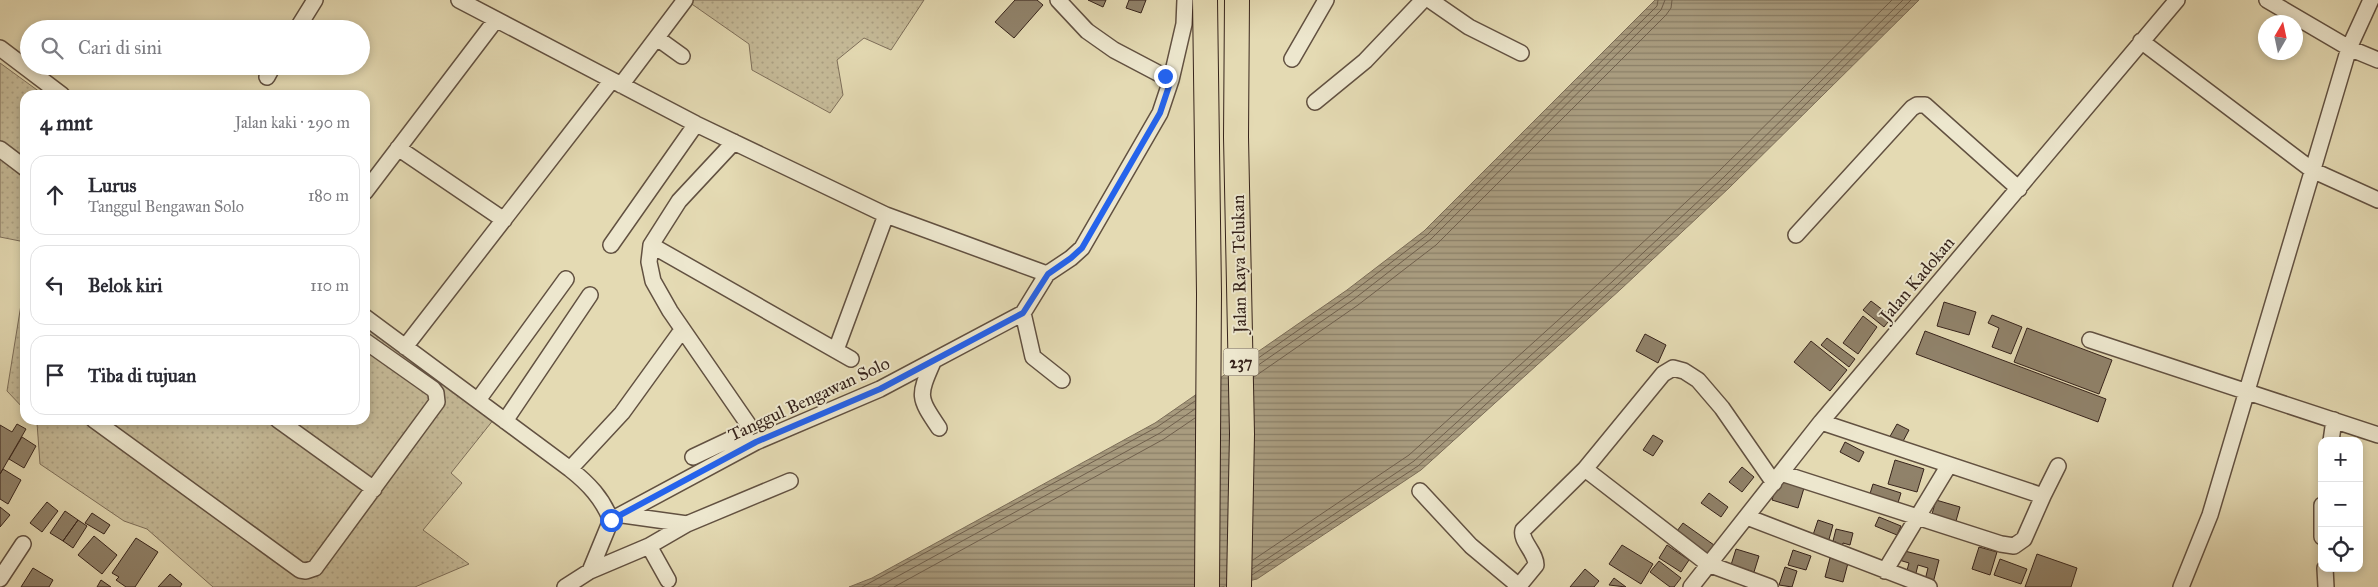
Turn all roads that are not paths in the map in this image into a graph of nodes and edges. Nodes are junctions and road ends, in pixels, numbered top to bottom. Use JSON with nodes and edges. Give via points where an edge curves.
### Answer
{"nodes":[{"id":1,"x":315,"y":0,"type":"edge"},
{"id":2,"x":459,"y":0,"type":"edge"},
{"id":3,"x":685,"y":0,"type":"edge"},
{"id":4,"x":1058,"y":0,"type":"edge"},
{"id":5,"x":1185,"y":0,"type":"edge"},
{"id":6,"x":1205,"y":0,"type":"edge"},
{"id":7,"x":1237,"y":0,"type":"edge"},
{"id":8,"x":1326,"y":0,"type":"edge"},
{"id":9,"x":1422,"y":0,"type":"edge"},
{"id":10,"x":1430,"y":0,"type":"edge"},
{"id":11,"x":2177,"y":0,"type":"edge"},
{"id":12,"x":2267,"y":0,"type":"edge"},
{"id":13,"x":2371,"y":0,"type":"edge"},
{"id":14,"x":477,"y":4,"type":"edge"},
{"id":15,"x":303,"y":20,"type":"edge"},
{"id":16,"x":495,"y":21,"type":"junction"},
{"id":17,"x":657,"y":38,"type":"junction"},
{"id":18,"x":2142,"y":40,"type":"junction"},
{"id":19,"x":0,"y":48,"type":"edge"},
{"id":20,"x":2348,"y":48,"type":"junction"},
{"id":21,"x":1521,"y":53,"type":"dead end"},
{"id":22,"x":682,"y":56,"type":"dead end"},
{"id":23,"x":1292,"y":59,"type":"dead end"},
{"id":24,"x":2378,"y":60,"type":"edge"},
{"id":25,"x":20,"y":63,"type":"edge"},
{"id":26,"x":36,"y":75,"type":"edge"},
{"id":27,"x":1171,"y":80,"type":"junction"},
{"id":28,"x":617,"y":83,"type":"junction"},
{"id":29,"x":55,"y":90,"type":"edge"},
{"id":30,"x":1315,"y":102,"type":"dead end"},
{"id":31,"x":696,"y":124,"type":"junction"},
{"id":32,"x":734,"y":142,"type":"junction"},
{"id":33,"x":398,"y":148,"type":"junction"},
{"id":34,"x":0,"y":149,"type":"edge"},
{"id":35,"x":20,"y":164,"type":"edge"},
{"id":36,"x":2312,"y":170,"type":"junction"},
{"id":37,"x":370,"y":185,"type":"edge"},
{"id":38,"x":2018,"y":189,"type":"junction"},
{"id":39,"x":2378,"y":200,"type":"edge"},
{"id":40,"x":886,"y":215,"type":"junction"},
{"id":41,"x":504,"y":220,"type":"junction"},
{"id":42,"x":1796,"y":235,"type":"dead end"},
{"id":43,"x":610,"y":245,"type":"dead end"},
{"id":44,"x":652,"y":246,"type":"junction"},
{"id":45,"x":1048,"y":274,"type":"junction"},
{"id":46,"x":566,"y":279,"type":"dead end"},
{"id":47,"x":590,"y":295,"type":"dead end"},
{"id":48,"x":1023,"y":313,"type":"junction"},
{"id":49,"x":370,"y":321,"type":"edge"},
{"id":50,"x":682,"y":330,"type":"junction"},
{"id":51,"x":2090,"y":340,"type":"dead end"},
{"id":52,"x":370,"y":345,"type":"edge"},
{"id":53,"x":405,"y":346,"type":"junction"},
{"id":54,"x":836,"y":350,"type":"junction"},
{"id":55,"x":850,"y":359,"type":"dead end"},
{"id":56,"x":933,"y":362,"type":"junction"},
{"id":57,"x":1062,"y":380,"type":"dead end"},
{"id":58,"x":2245,"y":392,"type":"junction"},
{"id":59,"x":478,"y":400,"type":"junction"},
{"id":60,"x":504,"y":420,"type":"junction"},
{"id":61,"x":2334,"y":420,"type":"junction"},
{"id":62,"x":1821,"y":422,"type":"junction"},
{"id":63,"x":101,"y":425,"type":"edge"},
{"id":64,"x":285,"y":425,"type":"edge"},
{"id":65,"x":939,"y":428,"type":"dead end"},
{"id":66,"x":2378,"y":434,"type":"edge"},
{"id":67,"x":2332,"y":437,"type":"edge"},
{"id":68,"x":693,"y":457,"type":"dead end"},
{"id":69,"x":1949,"y":465,"type":"junction"},
{"id":70,"x":2058,"y":466,"type":"dead end"},
{"id":71,"x":570,"y":469,"type":"junction"},
{"id":72,"x":1585,"y":469,"type":"junction"},
{"id":73,"x":1777,"y":478,"type":"junction"},
{"id":74,"x":790,"y":481,"type":"dead end"},
{"id":75,"x":374,"y":489,"type":"junction"},
{"id":76,"x":1420,"y":491,"type":"dead end"},
{"id":77,"x":2043,"y":496,"type":"junction"},
{"id":78,"x":1747,"y":517,"type":"junction"},
{"id":79,"x":1918,"y":517,"type":"junction"},
{"id":80,"x":617,"y":518,"type":"junction"},
{"id":81,"x":687,"y":524,"type":"junction"},
{"id":82,"x":23,"y":544,"type":"dead end"},
{"id":83,"x":649,"y":546,"type":"junction"},
{"id":84,"x":1708,"y":564,"type":"junction"},
{"id":85,"x":590,"y":571,"type":"junction"},
{"id":86,"x":1885,"y":571,"type":"junction"},
{"id":87,"x":2325,"y":572,"type":"edge"},
{"id":88,"x":0,"y":579,"type":"edge"},
{"id":89,"x":668,"y":580,"type":"dead end"},
{"id":90,"x":565,"y":587,"type":"edge"},
{"id":91,"x":1207,"y":587,"type":"edge"},
{"id":92,"x":1239,"y":587,"type":"edge"},
{"id":93,"x":1519,"y":587,"type":"edge"},
{"id":94,"x":1691,"y":587,"type":"edge"},
{"id":95,"x":1770,"y":587,"type":"edge"},
{"id":96,"x":1929,"y":587,"type":"edge"},
{"id":97,"x":2181,"y":587,"type":"edge"},
{"id":98,"x":2326,"y":587,"type":"edge"}],
"edges":[{"from":1,"to":15,"type":"street"},
{"from":2,"to":14,"type":"street"},
{"from":3,"to":17,"type":"street"},
{"from":4,"to":27,"type":"street","via":[[1087,31],[1114,50]]},
{"from":5,"to":27,"type":"street","via":[[1184,24]]},
{"from":6,"to":91,"type":"main road","name":"Jalan Raya Telukan","number":"237","via":[[1209,294]]},
{"from":7,"to":92,"type":"main road","name":"Jalan Raya Telukan","number":"237","via":[[1236,137],[1242,424]]},
{"from":8,"to":23,"type":"street"},
{"from":9,"to":30,"type":"street","via":[[1365,61]]},
{"from":10,"to":21,"type":"street","via":[[1469,27]]},
{"from":11,"to":18,"type":"street","name":"Jalan Kadokan"},
{"from":12,"to":20,"type":"street"},
{"from":13,"to":20,"type":"street"},
{"from":14,"to":16,"type":"street"},
{"from":16,"to":28,"type":"street"},
{"from":16,"to":33,"type":"street"},
{"from":17,"to":22,"type":"street"},
{"from":17,"to":28,"type":"street"},
{"from":18,"to":36,"type":"street"},
{"from":18,"to":38,"type":"street","name":"Jalan Kadokan"},
{"from":19,"to":25,"type":"street"},
{"from":20,"to":24,"type":"street"},
{"from":20,"to":36,"type":"street"},
{"from":26,"to":29,"type":"street"},
{"from":27,"to":45,"type":"street","via":[[1160,113],[1082,248]]},
{"from":28,"to":31,"type":"street"},
{"from":28,"to":41,"type":"street"},
{"from":31,"to":32,"type":"street"},
{"from":31,"to":43,"type":"street"},
{"from":32,"to":40,"type":"street"},
{"from":32,"to":44,"type":"street","via":[[679,201]]},
{"from":33,"to":37,"type":"street"},
{"from":33,"to":41,"type":"street"},
{"from":34,"to":35,"type":"street"},
{"from":36,"to":39,"type":"street"},
{"from":36,"to":58,"type":"street"},
{"from":38,"to":42,"type":"street","via":[[1925,105],[1917,105]]},
{"from":38,"to":62,"type":"street","name":"Jalan Kadokan"},
{"from":40,"to":45,"type":"street"},
{"from":40,"to":54,"type":"street"},
{"from":41,"to":53,"type":"street"},
{"from":44,"to":50,"type":"street","via":[[649,262],[653,281]]},
{"from":44,"to":54,"type":"street"},
{"from":45,"to":48,"type":"street"},
{"from":46,"to":59,"type":"street"},
{"from":47,"to":60,"type":"street"},
{"from":48,"to":56,"type":"street","name":"Tanggul Bengawan Solo"},
{"from":48,"to":57,"type":"street","via":[[1033,357]]},
{"from":49,"to":53,"type":"street"},
{"from":50,"to":68,"type":"street","via":[[748,424],[746,432]]},
{"from":50,"to":71,"type":"street","via":[[622,413]]},
{"from":51,"to":58,"type":"street"},
{"from":52,"to":75,"type":"street","via":[[433,390],[437,397],[434,406]]},
{"from":53,"to":59,"type":"street"},
{"from":54,"to":55,"type":"street"},
{"from":56,"to":65,"type":"street","via":[[921,398]]},
{"from":56,"to":80,"type":"street","name":"Tanggul Bengawan Solo","via":[[880,389],[756,442]]},
{"from":58,"to":61,"type":"street"},
{"from":58,"to":97,"type":"street","via":[[2210,515]]},
{"from":59,"to":60,"type":"street"},
{"from":60,"to":71,"type":"street"},
{"from":61,"to":66,"type":"street"},
{"from":61,"to":67,"type":"street"},
{"from":62,"to":69,"type":"street"},
{"from":62,"to":73,"type":"street","name":"Jalan Kadokan"},
{"from":63,"to":75,"type":"street","via":[[300,570],[314,568]]},
{"from":64,"to":75,"type":"street"},
{"from":69,"to":77,"type":"street"},
{"from":69,"to":79,"type":"street"},
{"from":70,"to":77,"type":"street"},
{"from":71,"to":80,"type":"street","via":[[591,486]]},
{"from":72,"to":73,"type":"street","via":[[1663,374],[1673,368],[1698,380]]},
{"from":72,"to":84,"type":"street"},
{"from":72,"to":93,"type":"street","via":[[1523,530],[1522,536],[1536,558],[1536,565]]},
{"from":73,"to":78,"type":"street","name":"Jalan Kadokan"},
{"from":73,"to":79,"type":"street"},
{"from":74,"to":81,"type":"street"},
{"from":76,"to":93,"type":"street","via":[[1471,546]]},
{"from":77,"to":79,"type":"street","via":[[2024,540],[2014,546]]},
{"from":78,"to":84,"type":"street","name":"Jalan Kadokan"},
{"from":78,"to":86,"type":"street"},
{"from":79,"to":86,"type":"street"},
{"from":80,"to":81,"type":"street"},
{"from":80,"to":85,"type":"street"},
{"from":81,"to":83,"type":"street"},
{"from":82,"to":88,"type":"street"},
{"from":83,"to":85,"type":"street"},
{"from":83,"to":89,"type":"street"},
{"from":84,"to":94,"type":"street","name":"Jalan Kadokan"},
{"from":84,"to":95,"type":"street"},
{"from":85,"to":90,"type":"street"},
{"from":86,"to":96,"type":"street"},
{"from":87,"to":98,"type":"street"}]}
